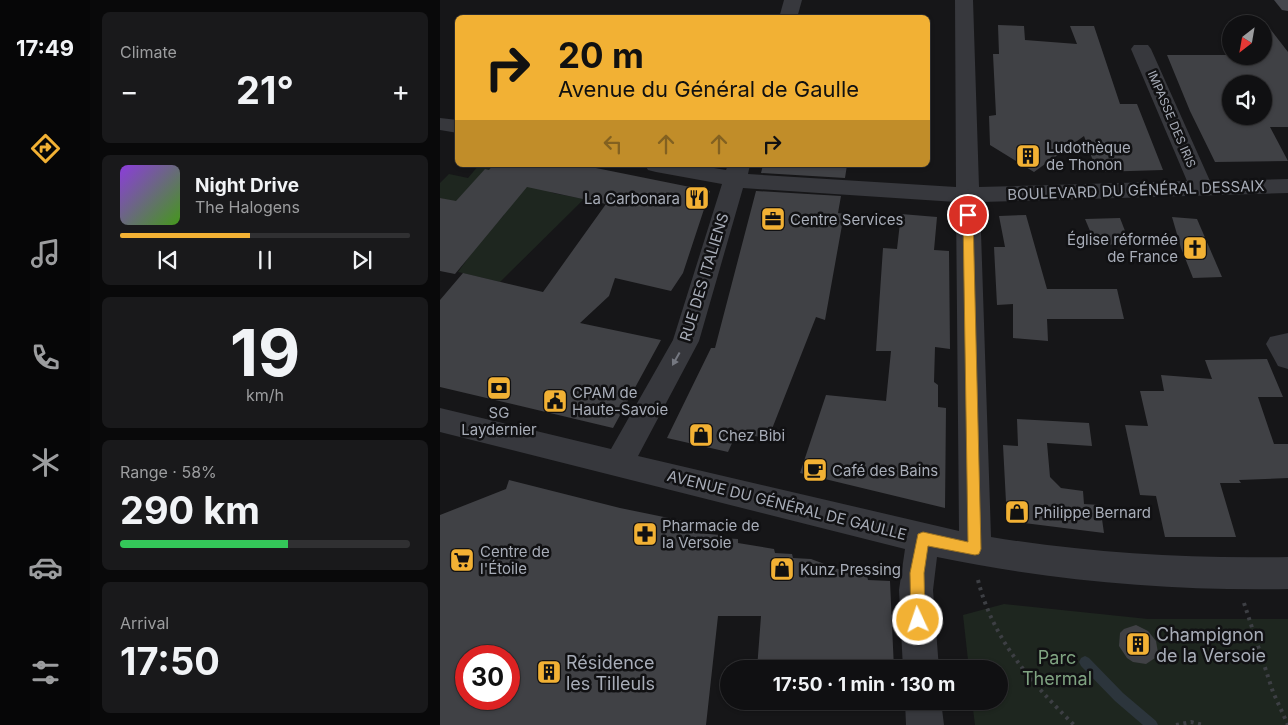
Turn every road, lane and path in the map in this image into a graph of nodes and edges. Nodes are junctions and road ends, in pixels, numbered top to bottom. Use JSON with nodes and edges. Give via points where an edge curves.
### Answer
{"nodes":[{"id":1,"x":793,"y":0,"type":"edge"},
{"id":2,"x":964,"y":0,"type":"edge"},
{"id":3,"x":1284,"y":0,"type":"edge"},
{"id":4,"x":1288,"y":6,"type":"edge"},
{"id":5,"x":789,"y":15,"type":"edge"},
{"id":6,"x":1142,"y":49,"type":"dead end"},
{"id":7,"x":440,"y":124,"type":"edge"},
{"id":8,"x":455,"y":126,"type":"edge"},
{"id":9,"x":679,"y":167,"type":"edge"},
{"id":10,"x":737,"y":172,"type":"edge"},
{"id":11,"x":1288,"y":186,"type":"edge"},
{"id":12,"x":1202,"y":189,"type":"junction"},
{"id":13,"x":968,"y":195,"type":"junction"},
{"id":14,"x":1288,"y":344,"type":"edge"},
{"id":15,"x":1288,"y":358,"type":"edge"},
{"id":16,"x":440,"y":420,"type":"edge"},
{"id":17,"x":618,"y":464,"type":"junction"},
{"id":18,"x":923,"y":539,"type":"junction"},
{"id":19,"x":975,"y":549,"type":"junction"},
{"id":20,"x":1288,"y":573,"type":"edge"},
{"id":21,"x":1250,"y":621,"type":"dead end"},
{"id":22,"x":920,"y":660,"type":"edge"},
{"id":23,"x":924,"y":710,"type":"edge"},
{"id":24,"x":925,"y":725,"type":"edge"},
{"id":25,"x":1074,"y":725,"type":"edge"},
{"id":26,"x":1176,"y":725,"type":"edge"},
{"id":27,"x":1203,"y":725,"type":"edge"},
{"id":28,"x":1288,"y":725,"type":"edge"}],
"edges":[{"from":1,"to":5,"type":"street"},
{"from":2,"to":13,"type":"street"},
{"from":3,"to":4,"type":"main road"},
{"from":6,"to":12,"type":"street","name":"IMPASSE DES IRIS"},
{"from":7,"to":8,"type":"street"},
{"from":9,"to":10,"type":"street","name":"BOULEVARD DU GÉNÉRAL DESSAIX"},
{"from":10,"to":13,"type":"street","name":"BOULEVARD DU GÉNÉRAL DESSAIX"},
{"from":10,"to":17,"type":"street","name":"RUE DES ITALIENS","one_way":true,"via":[[686,342]]},
{"from":11,"to":12,"type":"street","name":"BOULEVARD DU GÉNÉRAL DESSAIX"},
{"from":12,"to":13,"type":"street","name":"BOULEVARD DU GÉNÉRAL DESSAIX"},
{"from":13,"to":19,"type":"street"},
{"from":14,"to":15,"type":"street","via":[[1280,344]]},
{"from":16,"to":17,"type":"street","name":"AVENUE DU GÉNÉRAL DE GAULLE"},
{"from":17,"to":18,"type":"street","name":"AVENUE DU GÉNÉRAL DE GAULLE"},
{"from":18,"to":19,"type":"street","name":"AVENUE DU GÉNÉRAL DE GAULLE"},
{"from":18,"to":22,"type":"street","via":[[916,590]]},
{"from":19,"to":20,"type":"street","name":"AVENUE DU GÉNÉRAL DE GAULLE","via":[[1128,570]]},
{"from":19,"to":25,"type":"path","via":[[978,582],[985,608],[996,630],[1014,659]]},
{"from":21,"to":28,"type":"path","via":[[1273,692]]},
{"from":23,"to":24,"type":"street"},
{"from":26,"to":27,"type":"path","via":[[1191,722]]}]}
